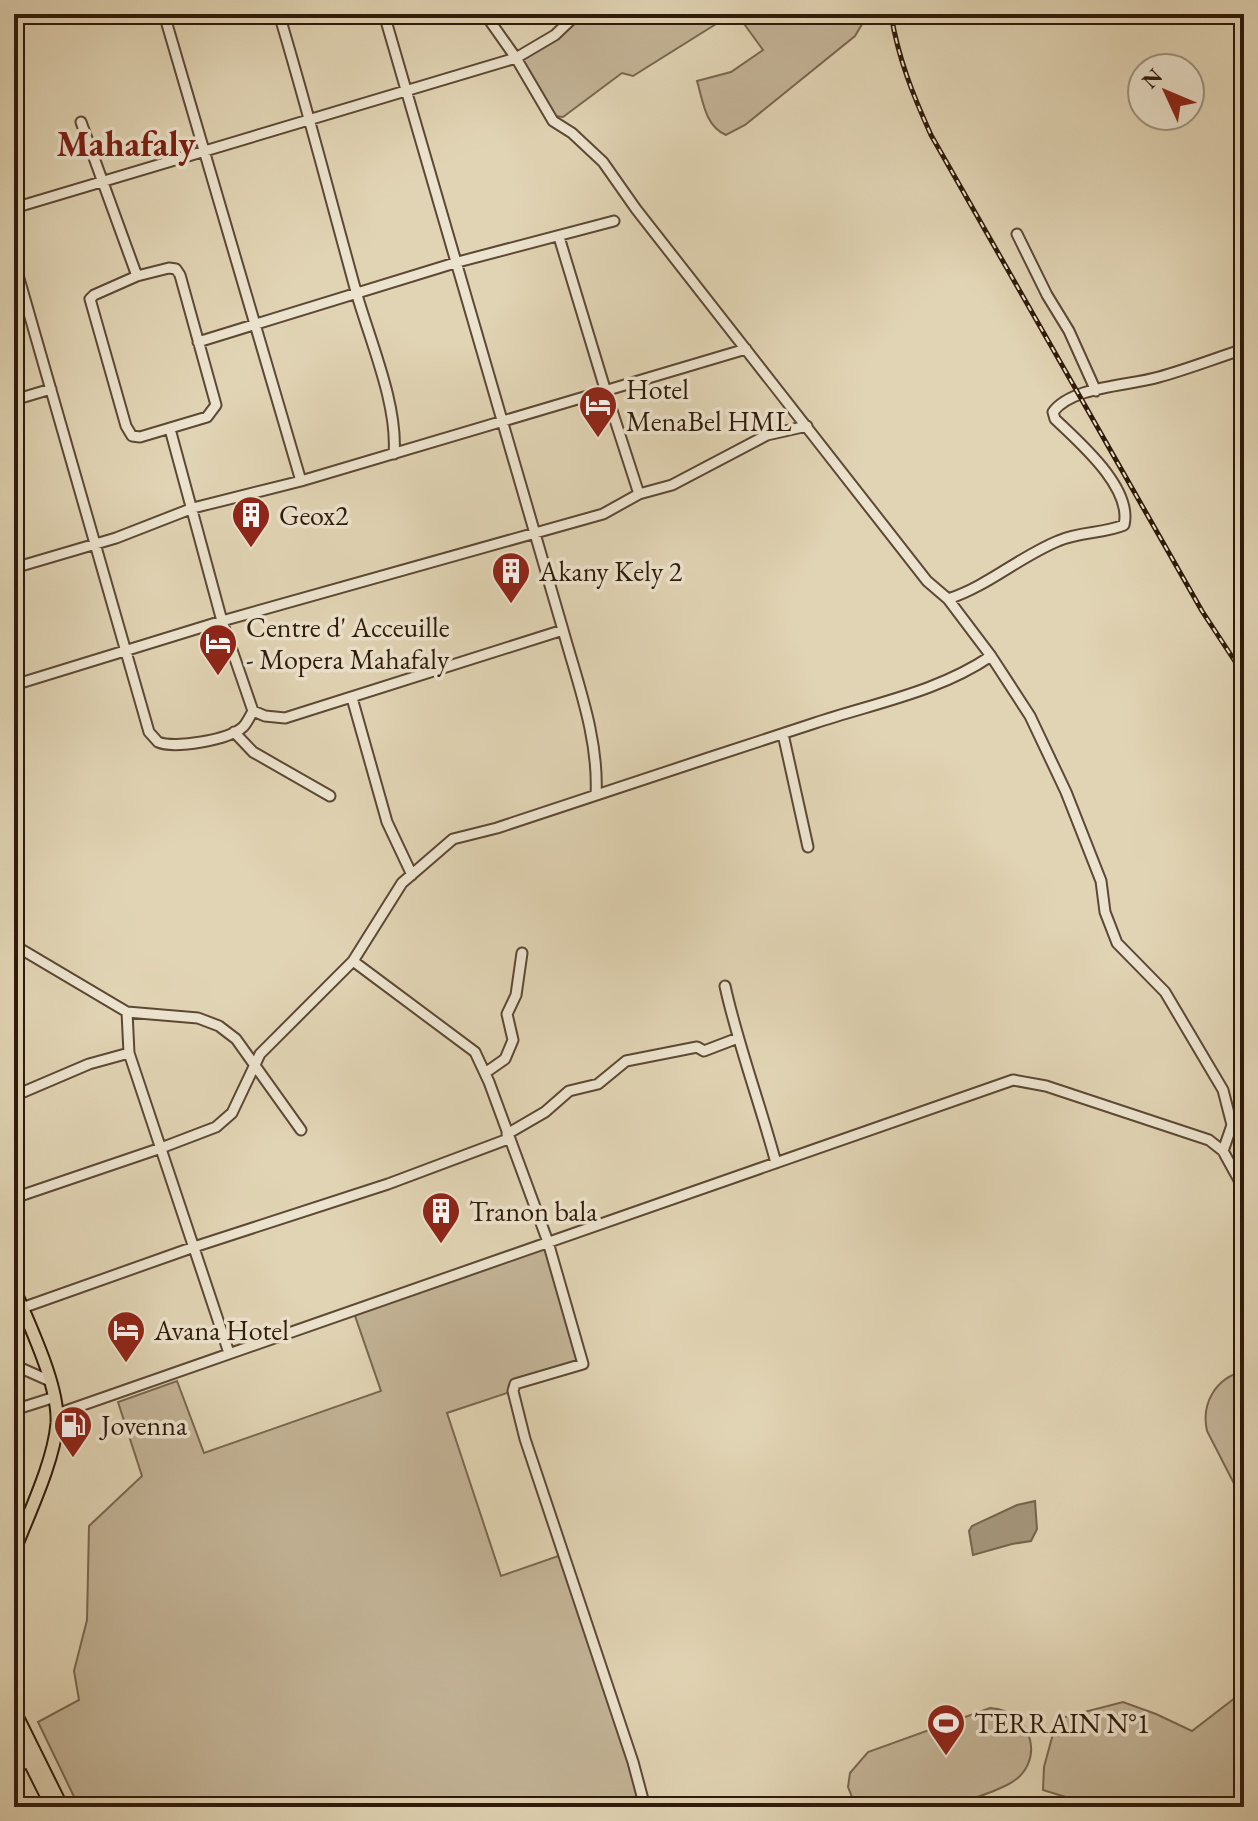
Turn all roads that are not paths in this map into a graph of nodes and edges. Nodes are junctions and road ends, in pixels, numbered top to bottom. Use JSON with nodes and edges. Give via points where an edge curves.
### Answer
{"nodes":[{"id":1,"x":164,"y":14,"type":"edge"},
{"id":2,"x":279,"y":14,"type":"edge"},
{"id":3,"x":384,"y":14,"type":"edge"},
{"id":4,"x":485,"y":14,"type":"edge"},
{"id":5,"x":577,"y":14,"type":"edge"},
{"id":6,"x":516,"y":58,"type":"junction"},
{"id":7,"x":407,"y":92,"type":"junction"},
{"id":8,"x":311,"y":120,"type":"junction"},
{"id":9,"x":81,"y":122,"type":"dead end"},
{"id":10,"x":205,"y":149,"type":"junction"},
{"id":11,"x":101,"y":181,"type":"junction"},
{"id":12,"x":14,"y":208,"type":"edge"},
{"id":13,"x":614,"y":221,"type":"dead end"},
{"id":14,"x":1017,"y":234,"type":"dead end"},
{"id":15,"x":559,"y":237,"type":"junction"},
{"id":16,"x":14,"y":261,"type":"edge"},
{"id":17,"x":458,"y":262,"type":"junction"},
{"id":18,"x":137,"y":276,"type":"junction"},
{"id":19,"x":357,"y":292,"type":"junction"},
{"id":20,"x":254,"y":326,"type":"junction"},
{"id":21,"x":198,"y":342,"type":"junction"},
{"id":22,"x":746,"y":349,"type":"junction"},
{"id":23,"x":1244,"y":349,"type":"edge"},
{"id":24,"x":51,"y":389,"type":"junction"},
{"id":25,"x":1096,"y":391,"type":"junction"},
{"id":26,"x":606,"y":392,"type":"junction"},
{"id":27,"x":14,"y":400,"type":"edge"},
{"id":28,"x":502,"y":422,"type":"junction"},
{"id":29,"x":807,"y":426,"type":"junction"},
{"id":30,"x":170,"y":429,"type":"junction"},
{"id":31,"x":394,"y":454,"type":"junction"},
{"id":32,"x":301,"y":481,"type":"junction"},
{"id":33,"x":639,"y":494,"type":"junction"},
{"id":34,"x":193,"y":508,"type":"junction"},
{"id":35,"x":535,"y":534,"type":"junction"},
{"id":36,"x":94,"y":543,"type":"junction"},
{"id":37,"x":14,"y":568,"type":"edge"},
{"id":38,"x":948,"y":599,"type":"junction"},
{"id":39,"x":222,"y":621,"type":"junction"},
{"id":40,"x":563,"y":630,"type":"junction"},
{"id":41,"x":126,"y":651,"type":"junction"},
{"id":42,"x":991,"y":656,"type":"junction"},
{"id":43,"x":14,"y":685,"type":"edge"},
{"id":44,"x":352,"y":698,"type":"junction"},
{"id":45,"x":253,"y":711,"type":"junction"},
{"id":46,"x":234,"y":732,"type":"junction"},
{"id":47,"x":783,"y":734,"type":"junction"},
{"id":48,"x":596,"y":795,"type":"junction"},
{"id":49,"x":330,"y":796,"type":"dead end"},
{"id":50,"x":808,"y":847,"type":"dead end"},
{"id":51,"x":412,"y":875,"type":"junction"},
{"id":52,"x":14,"y":945,"type":"edge"},
{"id":53,"x":26,"y":952,"type":"junction"},
{"id":54,"x":522,"y":953,"type":"dead end"},
{"id":55,"x":14,"y":961,"type":"edge"},
{"id":56,"x":353,"y":961,"type":"junction"},
{"id":57,"x":725,"y":986,"type":"dead end"},
{"id":58,"x":127,"y":1012,"type":"junction"},
{"id":59,"x":738,"y":1038,"type":"junction"},
{"id":60,"x":129,"y":1053,"type":"junction"},
{"id":61,"x":256,"y":1065,"type":"junction"},
{"id":62,"x":485,"y":1073,"type":"junction"},
{"id":63,"x":14,"y":1096,"type":"edge"},
{"id":64,"x":301,"y":1130,"type":"dead end"},
{"id":65,"x":508,"y":1137,"type":"junction"},
{"id":66,"x":161,"y":1148,"type":"junction"},
{"id":67,"x":1223,"y":1151,"type":"junction"},
{"id":68,"x":776,"y":1163,"type":"junction"},
{"id":69,"x":1244,"y":1189,"type":"edge"},
{"id":70,"x":14,"y":1198,"type":"edge"},
{"id":71,"x":548,"y":1242,"type":"junction"},
{"id":72,"x":194,"y":1247,"type":"junction"},
{"id":73,"x":14,"y":1288,"type":"edge"},
{"id":74,"x":22,"y":1308,"type":"junction"},
{"id":75,"x":229,"y":1353,"type":"junction"},
{"id":76,"x":14,"y":1365,"type":"edge"},
{"id":77,"x":50,"y":1381,"type":"junction"},
{"id":78,"x":55,"y":1397,"type":"junction"},
{"id":79,"x":14,"y":1410,"type":"edge"},
{"id":80,"x":57,"y":1414,"type":"junction"},
{"id":81,"x":14,"y":1552,"type":"edge"},
{"id":82,"x":14,"y":1710,"type":"edge"},
{"id":83,"x":14,"y":1731,"type":"edge"},
{"id":84,"x":28,"y":1760,"type":"junction"},
{"id":85,"x":14,"y":1772,"type":"edge"},
{"id":86,"x":52,"y":1807,"type":"edge"},
{"id":87,"x":62,"y":1807,"type":"edge"},
{"id":88,"x":645,"y":1807,"type":"edge"}],
"edges":[{"from":1,"to":10,"type":"street"},
{"from":2,"to":8,"type":"street"},
{"from":3,"to":7,"type":"street"},
{"from":4,"to":6,"type":"street"},
{"from":5,"to":6,"type":"street","via":[[555,35]]},
{"from":6,"to":7,"type":"street"},
{"from":6,"to":22,"type":"street","via":[[553,121],[603,162]]},
{"from":7,"to":8,"type":"street"},
{"from":7,"to":17,"type":"street"},
{"from":8,"to":10,"type":"street"},
{"from":8,"to":19,"type":"street"},
{"from":9,"to":11,"type":"street"},
{"from":10,"to":11,"type":"street"},
{"from":10,"to":20,"type":"street"},
{"from":11,"to":12,"type":"street"},
{"from":11,"to":18,"type":"street"},
{"from":13,"to":15,"type":"street"},
{"from":14,"to":25,"type":"street"},
{"from":15,"to":17,"type":"street"},
{"from":15,"to":26,"type":"street"},
{"from":16,"to":24,"type":"street"},
{"from":17,"to":19,"type":"street"},
{"from":17,"to":28,"type":"street"},
{"from":18,"to":21,"type":"street","via":[[176,269]]},
{"from":18,"to":30,"type":"street","via":[[94,295],[91,308],[128,432],[140,437]]},
{"from":19,"to":20,"type":"street"},
{"from":19,"to":31,"type":"street","via":[[393,417]]},
{"from":20,"to":21,"type":"street"},
{"from":20,"to":32,"type":"street"},
{"from":21,"to":30,"type":"street","via":[[216,405],[207,417]]},
{"from":22,"to":26,"type":"street"},
{"from":22,"to":29,"type":"street"},
{"from":23,"to":25,"type":"street","via":[[1157,378]]},
{"from":24,"to":27,"type":"street"},
{"from":24,"to":36,"type":"street"},
{"from":25,"to":38,"type":"street","via":[[1059,404],[1053,412],[1119,493],[1127,514],[1124,525],[1055,542]]},
{"from":26,"to":28,"type":"street"},
{"from":26,"to":33,"type":"street"},
{"from":28,"to":31,"type":"street"},
{"from":28,"to":35,"type":"street"},
{"from":29,"to":33,"type":"street","via":[[767,435],[672,485]]},
{"from":29,"to":38,"type":"street","via":[[927,581]]},
{"from":30,"to":34,"type":"street"},
{"from":31,"to":32,"type":"street"},
{"from":32,"to":34,"type":"street"},
{"from":33,"to":35,"type":"street","via":[[603,514]]},
{"from":34,"to":36,"type":"street"},
{"from":34,"to":39,"type":"street"},
{"from":35,"to":39,"type":"street"},
{"from":35,"to":40,"type":"street"},
{"from":36,"to":37,"type":"street"},
{"from":36,"to":41,"type":"street"},
{"from":38,"to":42,"type":"street"},
{"from":39,"to":41,"type":"street"},
{"from":39,"to":45,"type":"street"},
{"from":40,"to":44,"type":"street"},
{"from":40,"to":48,"type":"street","via":[[591,732]]},
{"from":41,"to":43,"type":"street"},
{"from":41,"to":46,"type":"street","via":[[149,732],[158,742],[179,746]]},
{"from":42,"to":47,"type":"street","via":[[928,689]]},
{"from":42,"to":67,"type":"street","via":[[1030,716],[1066,792],[1101,881],[1117,943],[1165,992],[1223,1090],[1232,1125]]},
{"from":44,"to":45,"type":"street","via":[[285,718]]},
{"from":44,"to":51,"type":"street","via":[[387,822]]},
{"from":45,"to":46,"type":"street"},
{"from":46,"to":49,"type":"street","via":[[253,752]]},
{"from":47,"to":48,"type":"street"},
{"from":47,"to":50,"type":"street"},
{"from":48,"to":51,"type":"street","via":[[453,839]]},
{"from":51,"to":56,"type":"street"},
{"from":52,"to":53,"type":"street"},
{"from":53,"to":55,"type":"street"},
{"from":53,"to":58,"type":"street"},
{"from":54,"to":62,"type":"street","via":[[516,995],[507,1014],[513,1040],[505,1059]]},
{"from":56,"to":61,"type":"street","via":[[260,1054]]},
{"from":56,"to":62,"type":"street","via":[[475,1052]]},
{"from":57,"to":59,"type":"street"},
{"from":58,"to":60,"type":"street"},
{"from":58,"to":61,"type":"street","via":[[198,1018],[219,1026]]},
{"from":59,"to":65,"type":"street","via":[[704,1051],[697,1047],[626,1061],[598,1084],[569,1091]]},
{"from":59,"to":68,"type":"street"},
{"from":60,"to":63,"type":"street"},
{"from":60,"to":66,"type":"street"},
{"from":61,"to":64,"type":"street"},
{"from":61,"to":66,"type":"street","via":[[232,1113],[216,1127]]},
{"from":62,"to":65,"type":"street"},
{"from":65,"to":71,"type":"street"},
{"from":65,"to":72,"type":"street","via":[[388,1184]]},
{"from":66,"to":70,"type":"street"},
{"from":66,"to":72,"type":"street"},
{"from":67,"to":68,"type":"street","via":[[1209,1140],[1013,1080]]},
{"from":67,"to":69,"type":"street"},
{"from":68,"to":71,"type":"street"},
{"from":71,"to":75,"type":"street"},
{"from":71,"to":88,"type":"street","via":[[583,1364],[515,1384],[513,1391]]},
{"from":72,"to":74,"type":"street"},
{"from":72,"to":75,"type":"street"},
{"from":73,"to":74,"type":"main road"},
{"from":74,"to":77,"type":"main road"},
{"from":75,"to":80,"type":"street"},
{"from":76,"to":77,"type":"street"},
{"from":77,"to":78,"type":"main road"},
{"from":78,"to":79,"type":"street"},
{"from":78,"to":80,"type":"main road"},
{"from":80,"to":81,"type":"main road","via":[[51,1451]]},
{"from":82,"to":87,"type":"main road"},
{"from":83,"to":84,"type":"main road"},
{"from":84,"to":85,"type":"street"},
{"from":84,"to":86,"type":"main road"}]}
